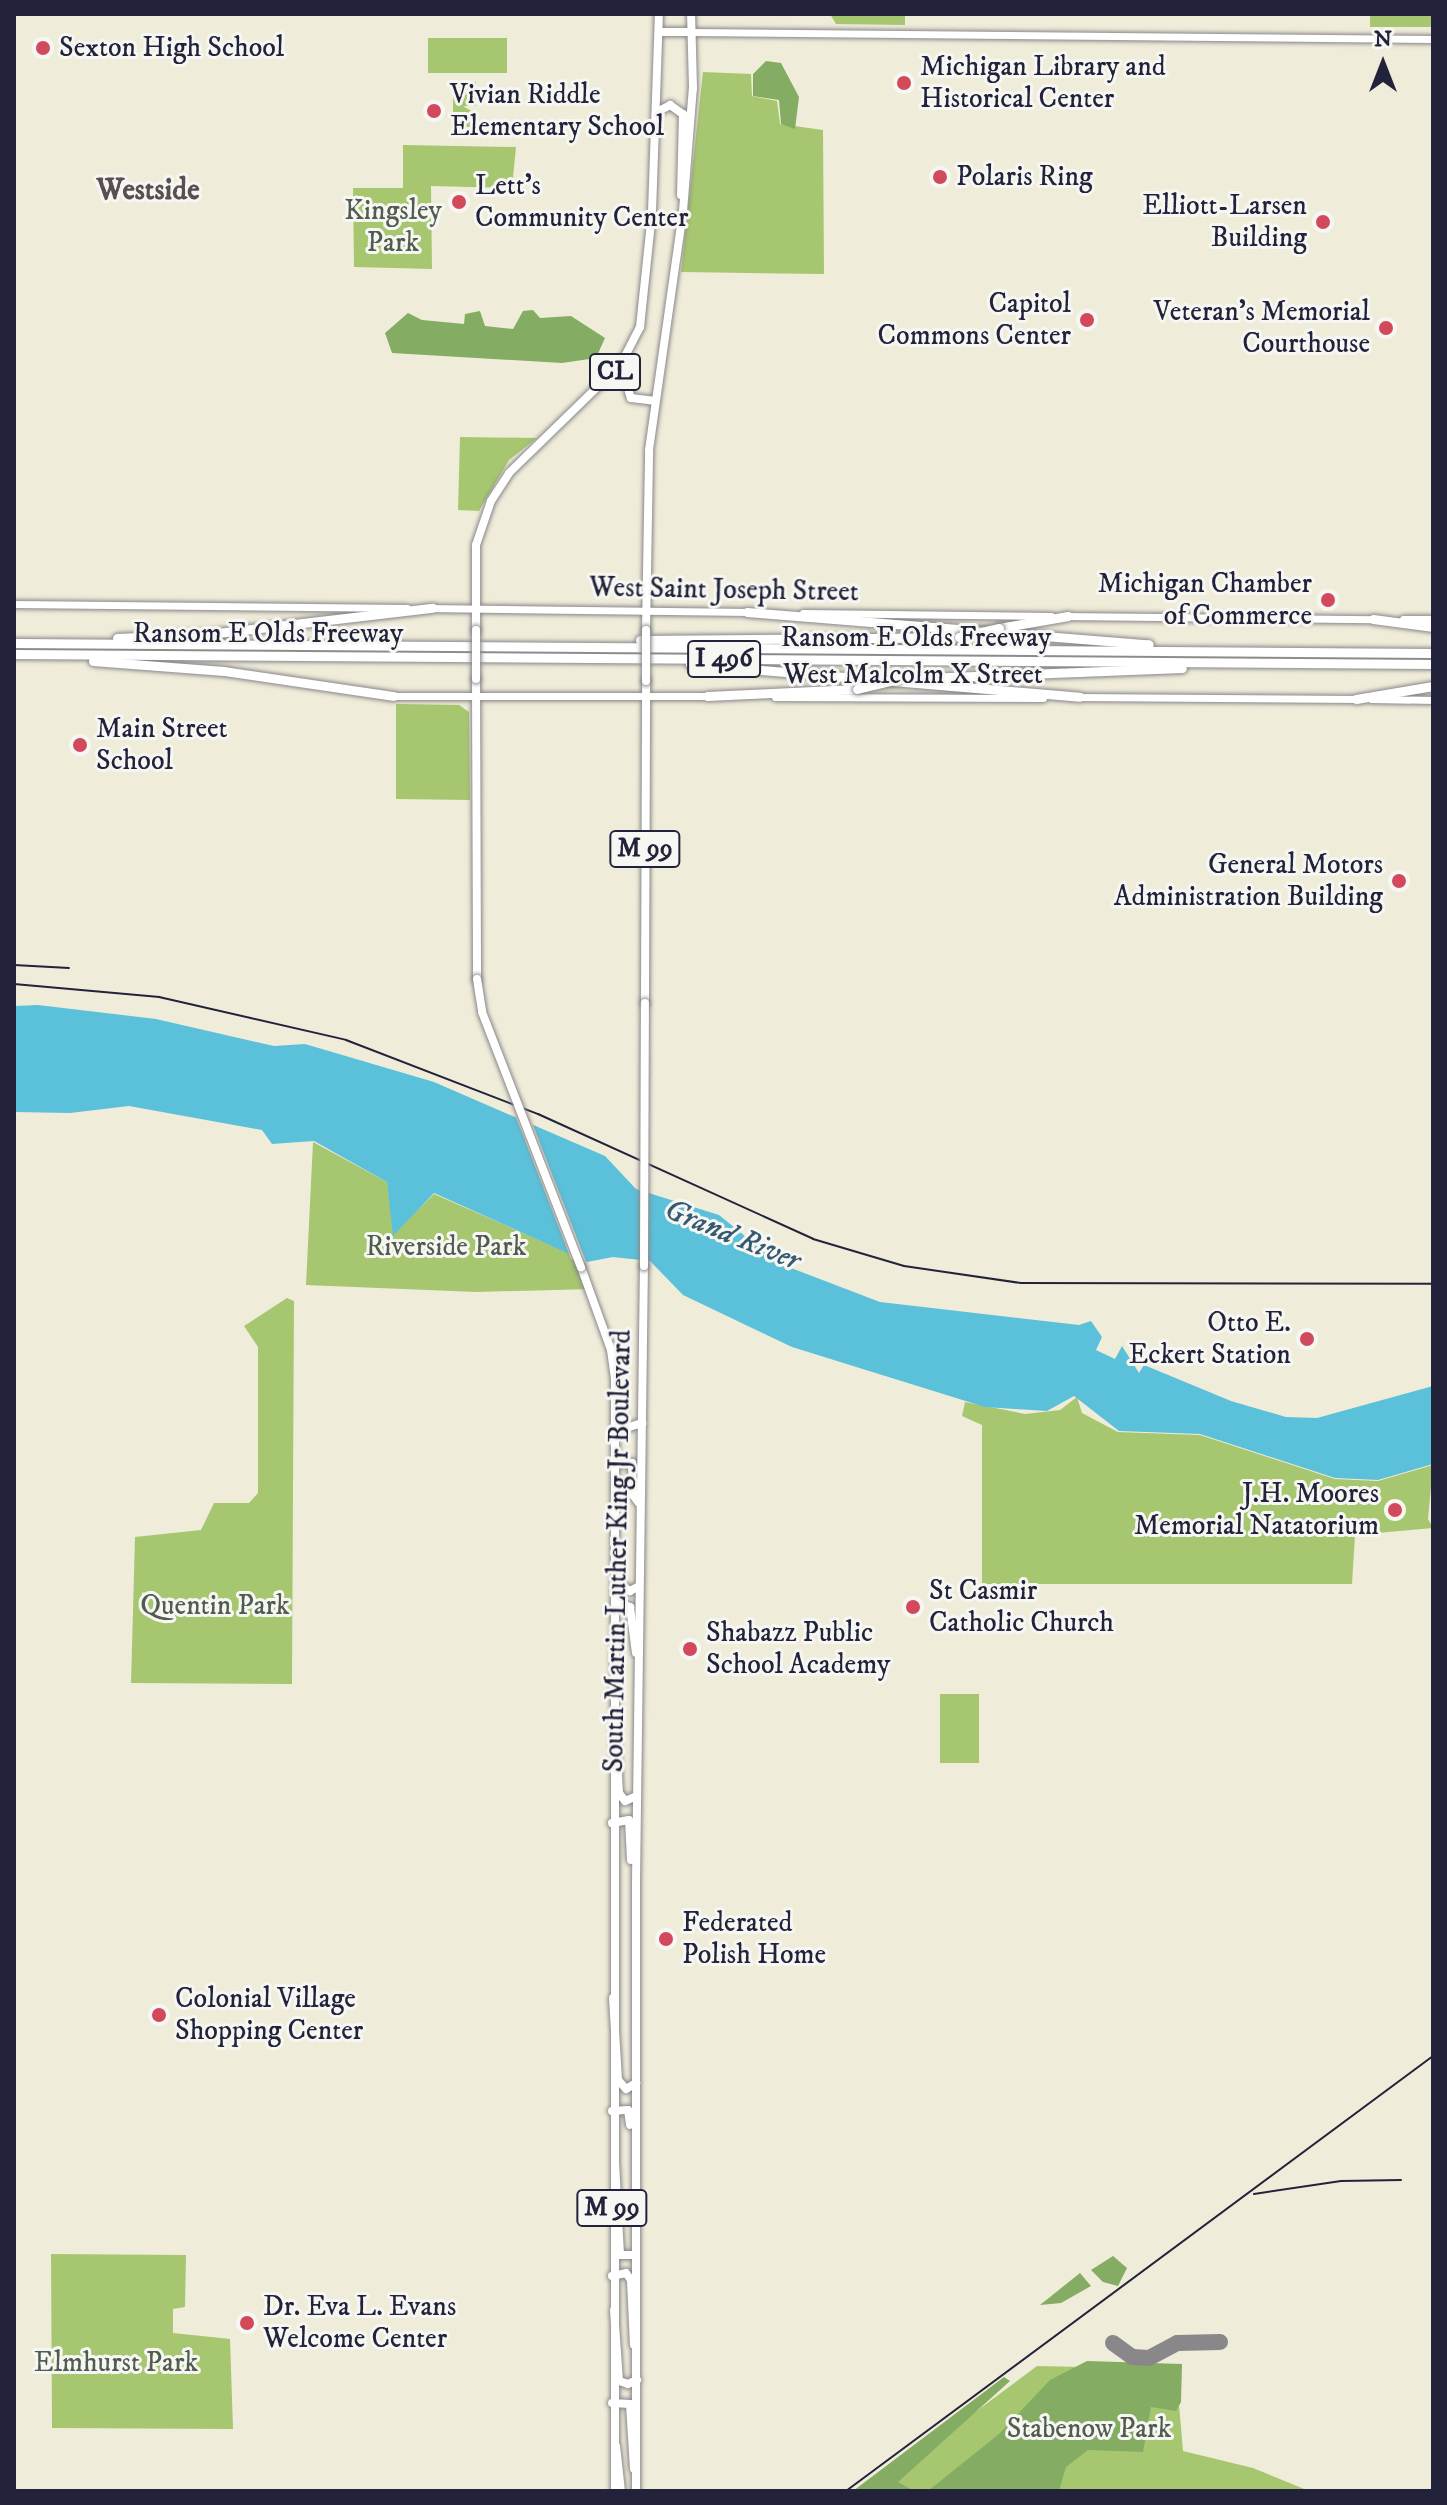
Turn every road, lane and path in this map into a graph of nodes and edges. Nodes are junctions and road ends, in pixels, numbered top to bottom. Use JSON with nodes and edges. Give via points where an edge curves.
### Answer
{"nodes":[{"id":1,"x":659,"y":14,"type":"edge"},
{"id":2,"x":691,"y":14,"type":"edge"},
{"id":3,"x":659,"y":32,"type":"junction"},
{"id":4,"x":692,"y":32,"type":"junction"},
{"id":5,"x":1433,"y":39,"type":"edge"},
{"id":6,"x":656,"y":113,"type":"junction"},
{"id":7,"x":683,"y":211,"type":"junction"},
{"id":8,"x":621,"y":364,"type":"junction"},
{"id":9,"x":654,"y":401,"type":"junction"},
{"id":10,"x":14,"y":604,"type":"edge"},
{"id":11,"x":432,"y":608,"type":"junction"},
{"id":12,"x":476,"y":609,"type":"junction"},
{"id":13,"x":647,"y":611,"type":"junction"},
{"id":14,"x":747,"y":612,"type":"junction"},
{"id":15,"x":1068,"y":616,"type":"junction"},
{"id":16,"x":1373,"y":619,"type":"junction"},
{"id":17,"x":1433,"y":619,"type":"edge"},
{"id":18,"x":1433,"y":627,"type":"edge"},
{"id":19,"x":19,"y":643,"type":"edge"},
{"id":20,"x":492,"y":645,"type":"junction"},
{"id":21,"x":1268,"y":651,"type":"junction"},
{"id":22,"x":1433,"y":653,"type":"edge"},
{"id":23,"x":14,"y":656,"type":"edge"},
{"id":24,"x":603,"y":658,"type":"junction"},
{"id":25,"x":1282,"y":663,"type":"junction"},
{"id":26,"x":1433,"y":664,"type":"edge"},
{"id":27,"x":1433,"y":686,"type":"edge"},
{"id":28,"x":647,"y":695,"type":"junction"},
{"id":29,"x":393,"y":696,"type":"joint"},
{"id":30,"x":476,"y":696,"type":"junction"},
{"id":31,"x":707,"y":696,"type":"junction"},
{"id":32,"x":1080,"y":697,"type":"junction"},
{"id":33,"x":1356,"y":699,"type":"junction"},
{"id":34,"x":1433,"y":700,"type":"edge"},
{"id":35,"x":615,"y":1378,"type":"junction"},
{"id":36,"x":642,"y":1423,"type":"junction"},
{"id":37,"x":615,"y":1464,"type":"junction"},
{"id":38,"x":640,"y":1504,"type":"junction"},
{"id":39,"x":614,"y":1548,"type":"junction"},
{"id":40,"x":639,"y":1586,"type":"junction"},
{"id":41,"x":614,"y":1610,"type":"junction"},
{"id":42,"x":638,"y":1657,"type":"junction"},
{"id":43,"x":613,"y":1716,"type":"junction"},
{"id":44,"x":637,"y":1796,"type":"junction"},
{"id":45,"x":612,"y":1823,"type":"junction"},
{"id":46,"x":636,"y":1920,"type":"junction"},
{"id":47,"x":612,"y":1993,"type":"junction"},
{"id":48,"x":636,"y":2083,"type":"junction"},
{"id":49,"x":612,"y":2111,"type":"junction"},
{"id":50,"x":612,"y":2154,"type":"junction"},
{"id":51,"x":636,"y":2209,"type":"junction"},
{"id":52,"x":636,"y":2255,"type":"junction"},
{"id":53,"x":612,"y":2276,"type":"junction"},
{"id":54,"x":612,"y":2306,"type":"junction"},
{"id":55,"x":637,"y":2353,"type":"junction"},
{"id":56,"x":637,"y":2380,"type":"junction"},
{"id":57,"x":612,"y":2403,"type":"junction"},
{"id":58,"x":637,"y":2477,"type":"junction"},
{"id":59,"x":618,"y":2491,"type":"edge"},
{"id":60,"x":636,"y":2491,"type":"edge"}],
"edges":[{"from":1,"to":3,"type":"main road","number":"CL"},
{"from":2,"to":4,"type":"main road"},
{"from":3,"to":4,"type":"main road"},
{"from":3,"to":6,"type":"main road","number":"CL"},
{"from":4,"to":5,"type":"main road"},
{"from":4,"to":7,"type":"main road"},
{"from":6,"to":7,"type":"main road","via":[[670,105],[683,114]]},
{"from":6,"to":8,"type":"main road","number":"CL","via":[[646,299],[640,327]]},
{"from":7,"to":9,"type":"main road","number":"CL"},
{"from":8,"to":9,"type":"main road","via":[[631,398]]},
{"from":8,"to":12,"type":"main road","number":"CL","via":[[501,485],[476,545]]},
{"from":9,"to":13,"type":"main road","number":"CL"},
{"from":10,"to":11,"type":"main road","name":"West Saint Joseph Street"},
{"from":11,"to":12,"type":"main road","name":"West Saint Joseph Street"},
{"from":11,"to":19,"type":"highway","via":[[187,636]]},
{"from":12,"to":13,"type":"main road","name":"West Saint Joseph Street"},
{"from":12,"to":30,"type":"main road","number":"M 99","bridge":true},
{"from":13,"to":14,"type":"main road","name":"West Saint Joseph Street"},
{"from":13,"to":28,"type":"main road","name":"South Martin Luther King Jr Boulevard","number":"M 99","bridge":true},
{"from":14,"to":15,"type":"main road","name":"West Saint Joseph Street"},
{"from":14,"to":21,"type":"highway"},
{"from":15,"to":16,"type":"main road","name":"West Saint Joseph Street"},
{"from":15,"to":20,"type":"highway","bridge":true,"via":[[959,637]]},
{"from":16,"to":17,"type":"main road","name":"West Saint Joseph Street"},
{"from":16,"to":18,"type":"highway"},
{"from":19,"to":20,"type":"highway","name":"Ransom E Olds Freeway","number":"I 496"},
{"from":20,"to":21,"type":"highway","name":"Ransom E Olds Freeway","number":"I 496"},
{"from":21,"to":22,"type":"highway","name":"Ransom E Olds Freeway","number":"I 496"},
{"from":23,"to":24,"type":"highway","name":"Ransom E Olds Freeway","number":"I 496"},
{"from":23,"to":29,"type":"highway","via":[[202,669]]},
{"from":24,"to":25,"type":"highway","name":"Ransom E Olds Freeway","number":"I 496"},
{"from":24,"to":32,"type":"highway"},
{"from":25,"to":26,"type":"highway","name":"Ransom E Olds Freeway","number":"I 496"},
{"from":25,"to":31,"type":"highway","bridge":true,"via":[[898,679],[857,689]]},
{"from":27,"to":33,"type":"highway"},
{"from":28,"to":30,"type":"main road","name":"West Malcolm X Street"},
{"from":28,"to":31,"type":"main road","name":"West Malcolm X Street"},
{"from":28,"to":36,"type":"main road","name":"South Martin Luther King Jr Boulevard","number":"M 99","bridge":true},
{"from":29,"to":30,"type":"main road","name":"West Malcolm X Street"},
{"from":30,"to":35,"type":"main road","name":"South Martin Luther King Jr Boulevard","number":"M 99","bridge":true,"via":[[477,979],[482,1012],[581,1267],[611,1350]]},
{"from":31,"to":32,"type":"main road","name":"West Malcolm X Street"},
{"from":32,"to":33,"type":"main road","name":"West Malcolm X Street"},
{"from":33,"to":34,"type":"main road","name":"West Malcolm X Street"},
{"from":35,"to":36,"type":"main road","via":[[623,1422],[629,1427]]},
{"from":35,"to":37,"type":"main road","name":"South Martin Luther King Jr Boulevard","number":"M 99"},
{"from":36,"to":38,"type":"main road","name":"South Martin Luther King Jr Boulevard","number":"M 99"},
{"from":37,"to":38,"type":"main road","via":[[632,1463],[633,1495]]},
{"from":37,"to":39,"type":"main road","name":"South Martin Luther King Jr Boulevard","number":"M 99"},
{"from":38,"to":40,"type":"main road","name":"South Martin Luther King Jr Boulevard","number":"M 99"},
{"from":39,"to":40,"type":"main road","via":[[621,1585],[630,1591]]},
{"from":39,"to":41,"type":"main road","name":"South Martin Luther King Jr Boulevard","number":"M 99"},
{"from":40,"to":42,"type":"main road","name":"South Martin Luther King Jr Boulevard","number":"M 99"},
{"from":41,"to":42,"type":"main road","via":[[622,1604],[630,1607]]},
{"from":41,"to":43,"type":"main road","name":"South Martin Luther King Jr Boulevard","number":"M 99"},
{"from":42,"to":44,"type":"main road","name":"South Martin Luther King Jr Boulevard","number":"M 99"},
{"from":43,"to":44,"type":"main road","via":[[619,1732],[619,1793],[625,1801]]},
{"from":43,"to":45,"type":"main road","name":"South Martin Luther King Jr Boulevard","number":"M 99"},
{"from":44,"to":46,"type":"main road","name":"South Martin Luther King Jr Boulevard","number":"M 99"},
{"from":45,"to":46,"type":"main road","via":[[622,1818],[630,1824]]},
{"from":45,"to":47,"type":"main road","name":"South Martin Luther King Jr Boulevard","number":"M 99"},
{"from":46,"to":48,"type":"main road","name":"South Martin Luther King Jr Boulevard","number":"M 99"},
{"from":47,"to":48,"type":"main road","via":[[618,2008],[619,2085],[631,2088]]},
{"from":47,"to":49,"type":"main road","name":"South Martin Luther King Jr Boulevard","number":"M 99"},
{"from":48,"to":51,"type":"main road","name":"South Martin Luther King Jr Boulevard","number":"M 99"},
{"from":49,"to":50,"type":"main road","name":"South Martin Luther King Jr Boulevard","number":"M 99"},
{"from":49,"to":51,"type":"main road","via":[[623,2108],[631,2114],[630,2196]]},
{"from":50,"to":52,"type":"main road","via":[[618,2172],[620,2255]]},
{"from":50,"to":53,"type":"main road","name":"South Martin Luther King Jr Boulevard","number":"M 99"},
{"from":51,"to":52,"type":"main road","name":"South Martin Luther King Jr Boulevard","number":"M 99"},
{"from":52,"to":55,"type":"main road","name":"South Martin Luther King Jr Boulevard","number":"M 99"},
{"from":53,"to":54,"type":"main road","name":"South Martin Luther King Jr Boulevard","number":"M 99"},
{"from":53,"to":55,"type":"main road","via":[[626,2273],[631,2280],[630,2334]]},
{"from":54,"to":56,"type":"main road","via":[[618,2319],[619,2381]]},
{"from":54,"to":57,"type":"main road","name":"South Martin Luther King Jr Boulevard","number":"M 99"},
{"from":55,"to":56,"type":"main road","name":"South Martin Luther King Jr Boulevard","number":"M 99"},
{"from":56,"to":58,"type":"main road","name":"South Martin Luther King Jr Boulevard","number":"M 99"},
{"from":57,"to":58,"type":"main road","via":[[630,2404],[631,2459]]},
{"from":57,"to":59,"type":"main road","name":"South Martin Luther King Jr Boulevard","number":"M 99"},
{"from":58,"to":60,"type":"main road","name":"South Martin Luther King Jr Boulevard","number":"M 99"}]}
